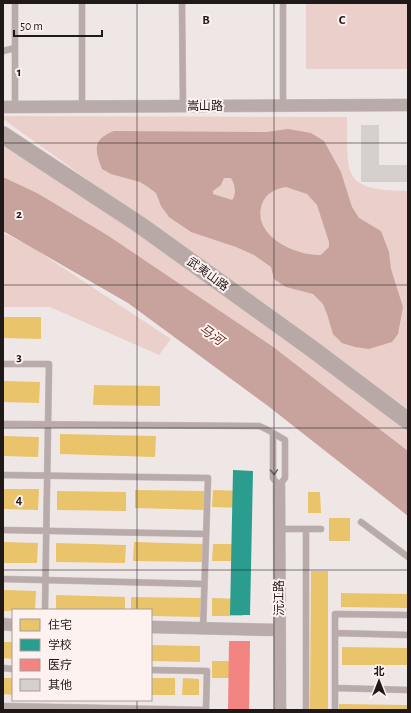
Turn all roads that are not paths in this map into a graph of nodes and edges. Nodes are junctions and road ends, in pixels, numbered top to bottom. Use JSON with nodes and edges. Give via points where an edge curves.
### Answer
{"nodes":[{"id":1,"x":15,"y":3,"type":"edge"},
{"id":2,"x":82,"y":3,"type":"edge"},
{"id":3,"x":182,"y":3,"type":"edge"},
{"id":4,"x":283,"y":3,"type":"edge"},
{"id":5,"x":15,"y":48,"type":"junction"},
{"id":6,"x":3,"y":51,"type":"edge"},
{"id":7,"x":408,"y":105,"type":"edge"},
{"id":8,"x":82,"y":106,"type":"junction"},
{"id":9,"x":183,"y":106,"type":"junction"},
{"id":10,"x":283,"y":106,"type":"junction"},
{"id":11,"x":9,"y":107,"type":"edge"},
{"id":12,"x":3,"y":134,"type":"edge"},
{"id":13,"x":3,"y":364,"type":"edge"},
{"id":14,"x":408,"y":421,"type":"edge"},
{"id":15,"x":3,"y":424,"type":"edge"},
{"id":16,"x":48,"y":424,"type":"junction"},
{"id":17,"x":273,"y":433,"type":"junction"},
{"id":18,"x":3,"y":476,"type":"edge"},
{"id":19,"x":47,"y":476,"type":"junction"},
{"id":20,"x":279,"y":486,"type":"junction"},
{"id":21,"x":361,"y":522,"type":"dead end"},
{"id":22,"x":279,"y":529,"type":"junction"},
{"id":23,"x":306,"y":529,"type":"junction"},
{"id":24,"x":321,"y":529,"type":"dead end"},
{"id":25,"x":3,"y":530,"type":"edge"},
{"id":26,"x":46,"y":531,"type":"junction"},
{"id":27,"x":206,"y":534,"type":"junction"},
{"id":28,"x":408,"y":557,"type":"edge"},
{"id":29,"x":3,"y":579,"type":"edge"},
{"id":30,"x":45,"y":580,"type":"junction"},
{"id":31,"x":204,"y":584,"type":"junction"},
{"id":32,"x":45,"y":609,"type":"edge"},
{"id":33,"x":408,"y":615,"type":"edge"},
{"id":34,"x":152,"y":627,"type":"edge"},
{"id":35,"x":203,"y":628,"type":"junction"},
{"id":36,"x":280,"y":630,"type":"junction"},
{"id":37,"x":335,"y":633,"type":"junction"},
{"id":38,"x":408,"y":635,"type":"edge"},
{"id":39,"x":152,"y":670,"type":"edge"},
{"id":40,"x":335,"y":688,"type":"junction"},
{"id":41,"x":408,"y":690,"type":"edge"},
{"id":42,"x":43,"y":705,"type":"edge"},
{"id":43,"x":3,"y":706,"type":"edge"},
{"id":44,"x":206,"y":710,"type":"edge"},
{"id":45,"x":280,"y":710,"type":"edge"},
{"id":46,"x":306,"y":710,"type":"edge"},
{"id":47,"x":336,"y":710,"type":"edge"}],
"edges":[{"from":1,"to":5,"type":"lane"},
{"from":2,"to":8,"type":"lane"},
{"from":3,"to":9,"type":"lane"},
{"from":4,"to":10,"type":"lane"},
{"from":5,"to":6,"type":"lane"},
{"from":5,"to":11,"type":"lane"},
{"from":7,"to":10,"type":"street","name":"嵩山路"},
{"from":8,"to":9,"type":"street","name":"嵩山路"},
{"from":8,"to":11,"type":"street","name":"嵩山路"},
{"from":9,"to":10,"type":"street","name":"嵩山路"},
{"from":12,"to":14,"type":"street","name":"武夷山路","via":[[140,224]]},
{"from":13,"to":16,"type":"lane","via":[[49,364]]},
{"from":15,"to":16,"type":"lane"},
{"from":16,"to":17,"type":"lane","via":[[252,426],[266,428]]},
{"from":16,"to":19,"type":"lane"},
{"from":17,"to":20,"type":"lane","one_way":true,"via":[[273,478]]},
{"from":17,"to":20,"type":"lane","via":[[284,440],[285,478]]},
{"from":18,"to":19,"type":"lane"},
{"from":19,"to":26,"type":"lane"},
{"from":19,"to":27,"type":"lane","via":[[208,478]]},
{"from":20,"to":22,"type":"street","name":"沅江路"},
{"from":21,"to":28,"type":"lane"},
{"from":22,"to":23,"type":"lane"},
{"from":22,"to":36,"type":"street","name":"沅江路"},
{"from":23,"to":24,"type":"lane"},
{"from":23,"to":46,"type":"lane"},
{"from":25,"to":26,"type":"lane"},
{"from":26,"to":27,"type":"lane"},
{"from":26,"to":30,"type":"lane"},
{"from":27,"to":31,"type":"lane"},
{"from":29,"to":30,"type":"lane"},
{"from":30,"to":31,"type":"lane"},
{"from":30,"to":32,"type":"lane"},
{"from":31,"to":35,"type":"lane"},
{"from":33,"to":37,"type":"lane","via":[[335,614]]},
{"from":34,"to":35,"type":"street"},
{"from":35,"to":36,"type":"street"},
{"from":36,"to":45,"type":"street","name":"沅江路"},
{"from":37,"to":38,"type":"lane"},
{"from":37,"to":40,"type":"lane"},
{"from":39,"to":44,"type":"lane","via":[[207,671]]},
{"from":40,"to":41,"type":"lane"},
{"from":40,"to":47,"type":"lane"},
{"from":42,"to":43,"type":"lane"},
{"from":42,"to":44,"type":"lane"}]}
